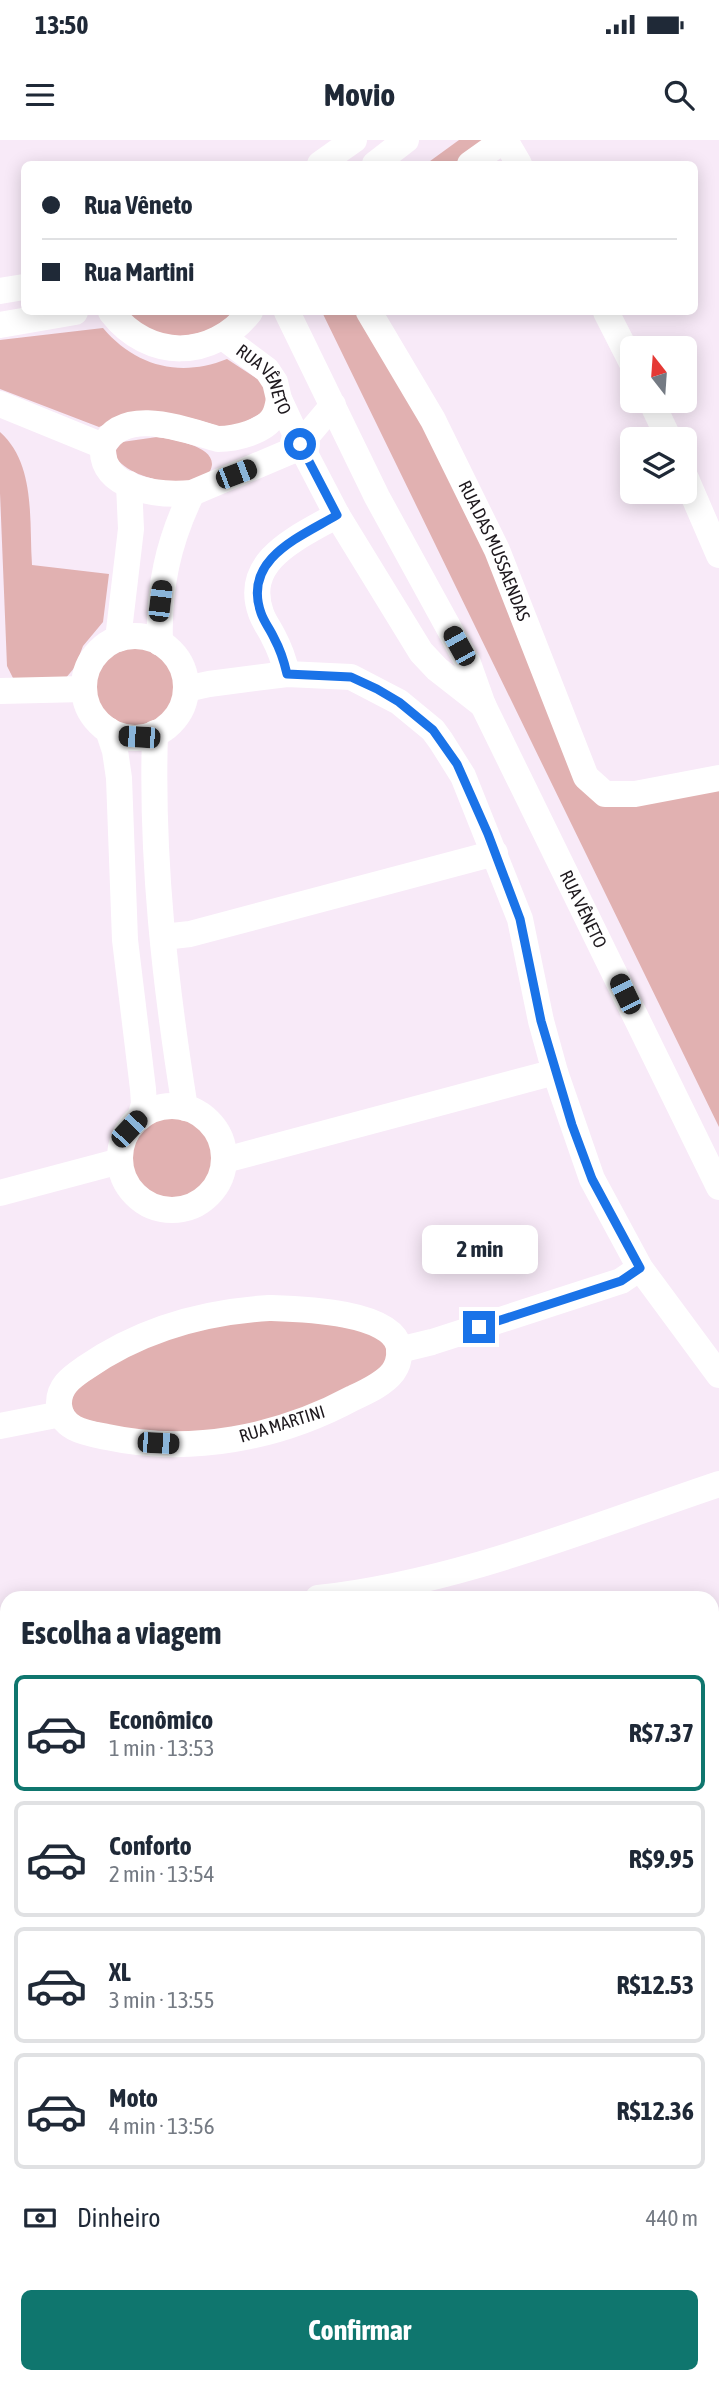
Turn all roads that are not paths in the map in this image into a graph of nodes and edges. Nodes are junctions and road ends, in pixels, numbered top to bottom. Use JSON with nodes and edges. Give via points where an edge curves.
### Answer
{"nodes":[{"id":1,"x":354,"y":140,"type":"edge"},
{"id":2,"x":406,"y":140,"type":"edge"},
{"id":3,"x":505,"y":140,"type":"edge"},
{"id":4,"x":324,"y":161,"type":"edge"},
{"id":5,"x":379,"y":161,"type":"edge"},
{"id":6,"x":474,"y":161,"type":"edge"},
{"id":7,"x":517,"y":161,"type":"edge"},
{"id":8,"x":21,"y":288,"type":"edge"},
{"id":9,"x":0,"y":291,"type":"edge"},
{"id":10,"x":59,"y":315,"type":"edge"},
{"id":11,"x":113,"y":315,"type":"edge"},
{"id":12,"x":247,"y":315,"type":"edge"},
{"id":13,"x":288,"y":315,"type":"edge"},
{"id":14,"x":371,"y":315,"type":"edge"},
{"id":15,"x":608,"y":315,"type":"edge"},
{"id":16,"x":0,"y":326,"type":"edge"},
{"id":17,"x":223,"y":337,"type":"junction"},
{"id":18,"x":620,"y":339,"type":"edge"},
{"id":19,"x":279,"y":399,"type":"junction"},
{"id":20,"x":0,"y":404,"type":"edge"},
{"id":21,"x":333,"y":405,"type":"junction"},
{"id":22,"x":300,"y":444,"type":"junction"},
{"id":23,"x":103,"y":446,"type":"junction"},
{"id":24,"x":129,"y":484,"type":"junction"},
{"id":25,"x":192,"y":493,"type":"junction"},
{"id":26,"x":697,"y":504,"type":"edge"},
{"id":27,"x":337,"y":515,"type":"junction"},
{"id":28,"x":719,"y":555,"type":"edge"},
{"id":29,"x":450,"y":630,"type":"junction"},
{"id":30,"x":118,"y":639,"type":"junction"},
{"id":31,"x":160,"y":643,"type":"junction"},
{"id":32,"x":421,"y":652,"type":"junction"},
{"id":33,"x":287,"y":674,"type":"junction"},
{"id":34,"x":84,"y":689,"type":"junction"},
{"id":35,"x":186,"y":689,"type":"junction"},
{"id":36,"x":0,"y":691,"type":"edge"},
{"id":37,"x":483,"y":705,"type":"junction"},
{"id":38,"x":108,"y":730,"type":"junction"},
{"id":39,"x":155,"y":733,"type":"junction"},
{"id":40,"x":719,"y":778,"type":"edge"},
{"id":41,"x":495,"y":853,"type":"junction"},
{"id":42,"x":163,"y":937,"type":"junction"},
{"id":43,"x":555,"y":1072,"type":"junction"},
{"id":44,"x":185,"y":1108,"type":"junction"},
{"id":45,"x":141,"y":1117,"type":"junction"},
{"id":46,"x":225,"y":1160,"type":"junction"},
{"id":47,"x":120,"y":1161,"type":"junction"},
{"id":48,"x":719,"y":1187,"type":"edge"},
{"id":49,"x":0,"y":1193,"type":"edge"},
{"id":50,"x":640,"y":1268,"type":"junction"},
{"id":51,"x":399,"y":1350,"type":"junction"},
{"id":52,"x":719,"y":1375,"type":"edge"},
{"id":53,"x":61,"y":1414,"type":"junction"},
{"id":54,"x":0,"y":1426,"type":"edge"},
{"id":55,"x":719,"y":1484,"type":"edge"},
{"id":56,"x":368,"y":1591,"type":"edge"}],
"edges":[{"from":1,"to":4,"type":"street"},
{"from":2,"to":5,"type":"street"},
{"from":3,"to":6,"type":"street"},
{"from":3,"to":7,"type":"street"},
{"from":8,"to":9,"type":"street"},
{"from":10,"to":16,"type":"street"},
{"from":11,"to":17,"type":"street","via":[[144,341],[170,348],[197,347]]},
{"from":12,"to":17,"type":"street"},
{"from":13,"to":21,"type":"street","name":"RUA VÊNETO"},
{"from":14,"to":40,"type":"street","name":"RUA DAS MUSSAENDAS","via":[[433,419],[497,550],[586,776],[605,794],[635,794]]},
{"from":15,"to":18,"type":"street"},
{"from":17,"to":19,"type":"street","name":"RUA VÊNETO","via":[[267,370]]},
{"from":19,"to":22,"type":"street","name":"RUA VÊNETO"},
{"from":19,"to":23,"type":"street","via":[[269,422],[236,436],[218,439],[173,425],[142,424],[114,431]]},
{"from":20,"to":23,"type":"street"},
{"from":21,"to":22,"type":"street"},
{"from":21,"to":29,"type":"street","name":"RUA VÊNETO"},
{"from":22,"to":25,"type":"street","via":[[274,460]]},
{"from":22,"to":27,"type":"street","name":"RUA VÊNETO"},
{"from":23,"to":24,"type":"street","via":[[105,465]]},
{"from":24,"to":25,"type":"street","via":[[157,494]]},
{"from":24,"to":30,"type":"street","via":[[131,529]]},
{"from":25,"to":31,"type":"street","via":[[167,558]]},
{"from":26,"to":28,"type":"street"},
{"from":27,"to":32,"type":"street","name":"RUA VÊNETO"},
{"from":27,"to":33,"type":"street","via":[[274,554],[259,581],[261,612]]},
{"from":29,"to":32,"type":"street"},
{"from":29,"to":37,"type":"street","name":"RUA VÊNETO"},
{"from":30,"to":31,"type":"street","via":[[133,636]]},
{"from":30,"to":34,"type":"street","via":[[93,658]]},
{"from":31,"to":35,"type":"street","via":[[180,663]]},
{"from":32,"to":37,"type":"street","name":"RUA VÊNETO"},
{"from":33,"to":35,"type":"street"},
{"from":33,"to":41,"type":"street","via":[[351,677],[388,695],[433,730],[463,776]]},
{"from":34,"to":36,"type":"street"},
{"from":34,"to":38,"type":"street","via":[[87,705]]},
{"from":35,"to":39,"type":"street","via":[[177,715]]},
{"from":37,"to":48,"type":"street","name":"RUA VÊNETO"},
{"from":38,"to":39,"type":"street","via":[[123,736]]},
{"from":38,"to":45,"type":"street","via":[[120,778],[122,886],[143,1089]]},
{"from":39,"to":42,"type":"street","via":[[154,809]]},
{"from":41,"to":42,"type":"street","via":[[190,934]]},
{"from":41,"to":43,"type":"street","via":[[520,919]]},
{"from":42,"to":44,"type":"street"},
{"from":43,"to":46,"type":"street"},
{"from":43,"to":50,"type":"street","via":[[592,1179]]},
{"from":44,"to":45,"type":"street","via":[[155,1109]]},
{"from":44,"to":46,"type":"street","via":[[198,1113],[219,1133]]},
{"from":45,"to":47,"type":"street","via":[[129,1129]]},
{"from":46,"to":47,"type":"street","via":[[216,1187],[206,1198],[177,1210],[144,1203],[123,1177]]},
{"from":47,"to":49,"type":"street"},
{"from":50,"to":51,"type":"street","via":[[621,1281]]},
{"from":50,"to":52,"type":"street"},
{"from":51,"to":53,"type":"street","name":"RUA MARTINI","via":[[393,1372],[363,1393],[313,1418],[242,1438],[173,1444],[124,1440],[75,1429]]},
{"from":51,"to":53,"type":"street","via":[[385,1328],[324,1311],[269,1308],[214,1313],[155,1331],[99,1358],[63,1387]]},
{"from":53,"to":54,"type":"street"},
{"from":55,"to":56,"type":"street","via":[[464,1569]]}]}
